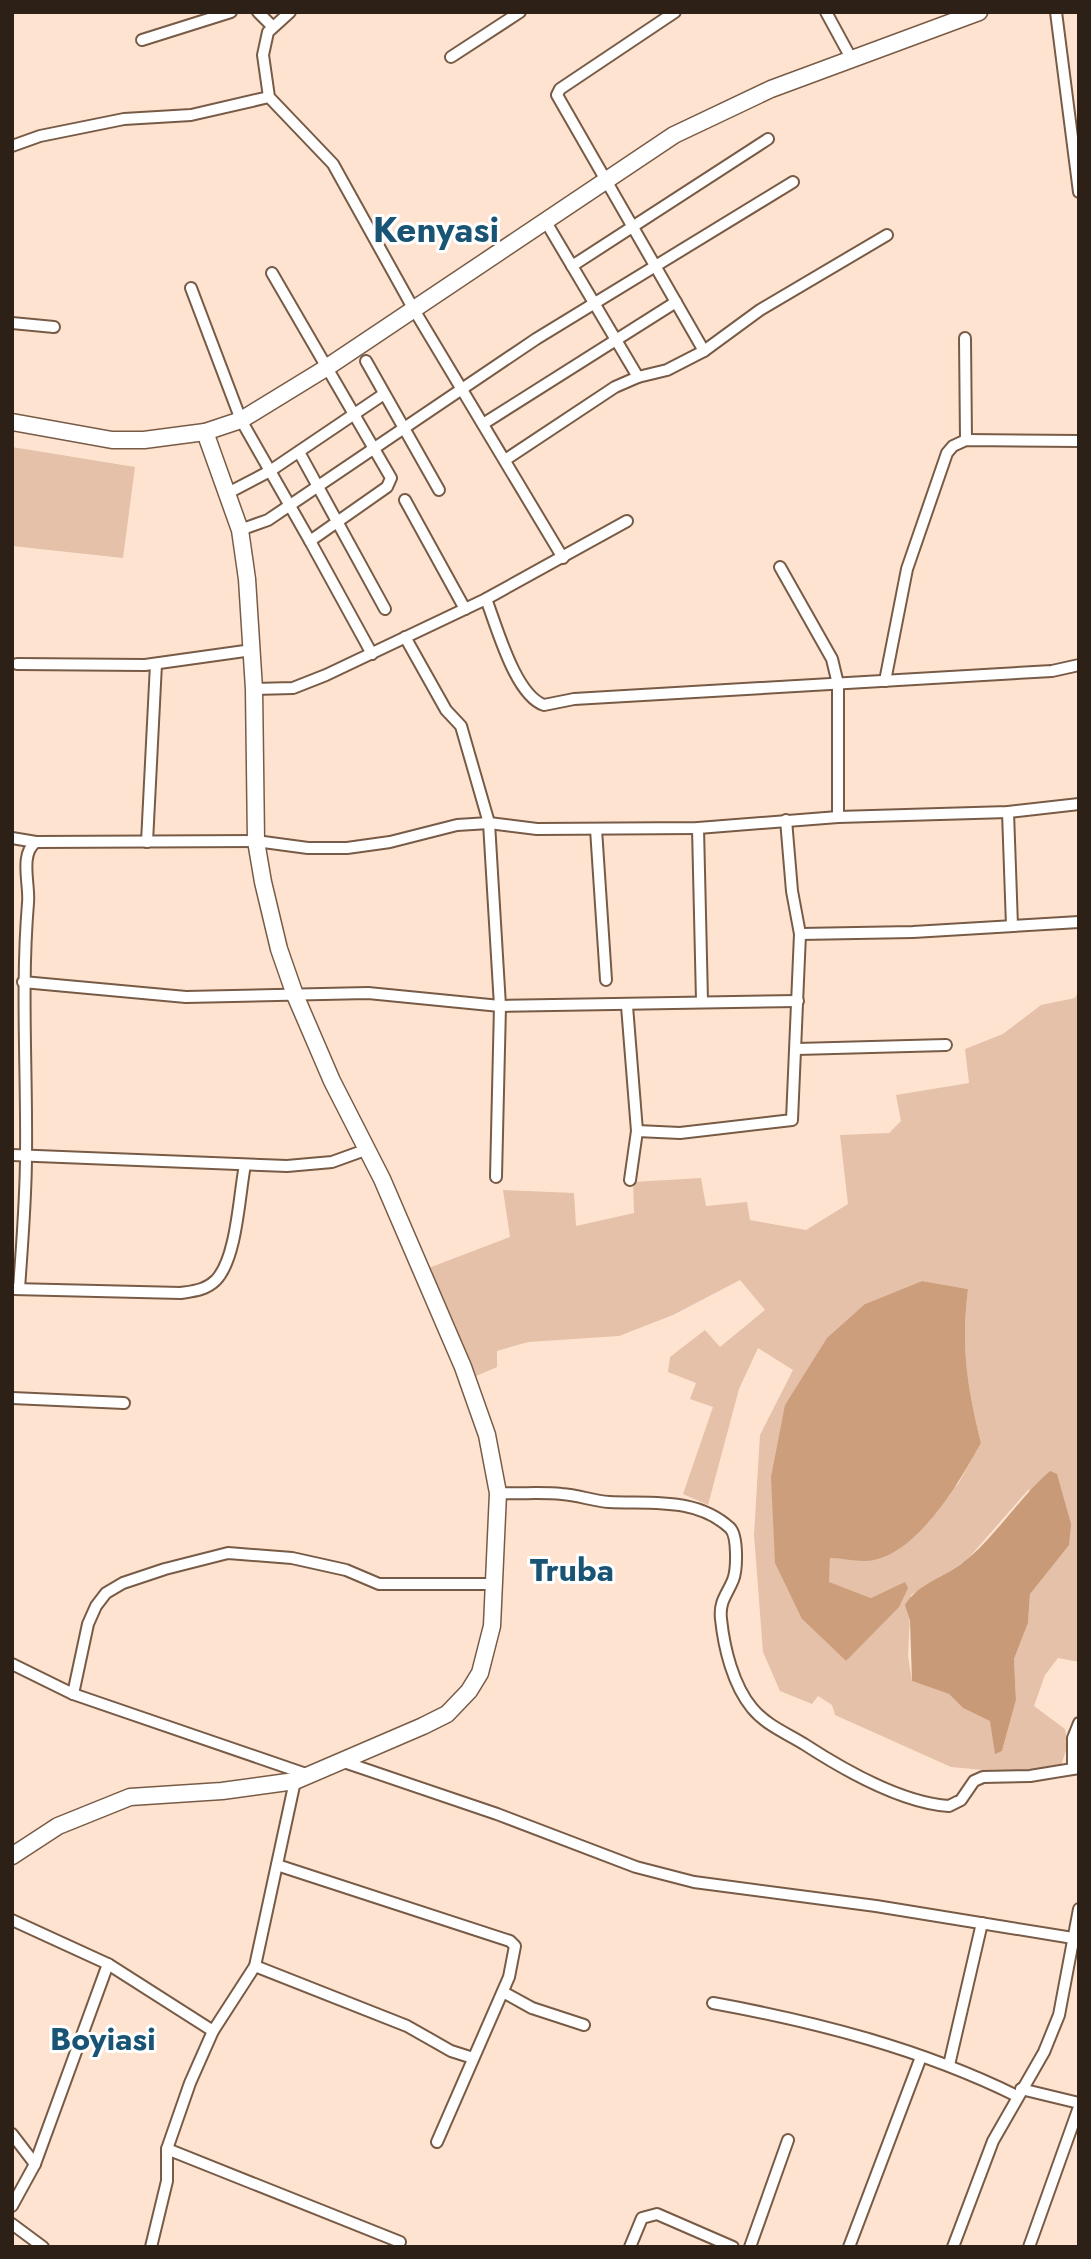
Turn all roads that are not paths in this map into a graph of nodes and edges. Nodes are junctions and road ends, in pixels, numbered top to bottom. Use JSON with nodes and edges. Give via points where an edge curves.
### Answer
{"nodes":[{"id":1,"x":231,"y":12,"type":"edge"},
{"id":2,"x":258,"y":12,"type":"edge"},
{"id":3,"x":290,"y":12,"type":"edge"},
{"id":4,"x":520,"y":12,"type":"edge"},
{"id":5,"x":675,"y":12,"type":"edge"},
{"id":6,"x":826,"y":12,"type":"edge"},
{"id":7,"x":979,"y":12,"type":"edge"},
{"id":8,"x":1056,"y":12,"type":"edge"},
{"id":9,"x":273,"y":27,"type":"junction"},
{"id":10,"x":142,"y":40,"type":"dead end"},
{"id":11,"x":451,"y":57,"type":"dead end"},
{"id":12,"x":851,"y":58,"type":"junction"},
{"id":13,"x":269,"y":97,"type":"junction"},
{"id":14,"x":768,"y":139,"type":"dead end"},
{"id":15,"x":12,"y":146,"type":"edge"},
{"id":16,"x":605,"y":181,"type":"junction"},
{"id":17,"x":793,"y":182,"type":"dead end"},
{"id":18,"x":1079,"y":192,"type":"edge"},
{"id":19,"x":546,"y":222,"type":"junction"},
{"id":20,"x":632,"y":228,"type":"junction"},
{"id":21,"x":887,"y":235,"type":"dead end"},
{"id":22,"x":572,"y":266,"type":"junction"},
{"id":23,"x":655,"y":266,"type":"junction"},
{"id":24,"x":272,"y":273,"type":"dead end"},
{"id":25,"x":191,"y":288,"type":"dead end"},
{"id":26,"x":594,"y":302,"type":"junction"},
{"id":27,"x":676,"y":302,"type":"junction"},
{"id":28,"x":412,"y":308,"type":"junction"},
{"id":29,"x":12,"y":323,"type":"edge"},
{"id":30,"x":54,"y":327,"type":"dead end"},
{"id":31,"x":965,"y":338,"type":"dead end"},
{"id":32,"x":616,"y":339,"type":"junction"},
{"id":33,"x":704,"y":351,"type":"junction"},
{"id":34,"x":366,"y":361,"type":"dead end"},
{"id":35,"x":326,"y":369,"type":"junction"},
{"id":36,"x":638,"y":377,"type":"junction"},
{"id":37,"x":463,"y":391,"type":"junction"},
{"id":38,"x":384,"y":394,"type":"junction"},
{"id":39,"x":355,"y":415,"type":"junction"},
{"id":40,"x":241,"y":421,"type":"junction"},
{"id":41,"x":12,"y":422,"type":"edge"},
{"id":42,"x":483,"y":424,"type":"junction"},
{"id":43,"x":403,"y":428,"type":"junction"},
{"id":44,"x":205,"y":432,"type":"junction"},
{"id":45,"x":966,"y":440,"type":"junction"},
{"id":46,"x":1079,"y":442,"type":"edge"},
{"id":47,"x":374,"y":448,"type":"junction"},
{"id":48,"x":299,"y":452,"type":"junction"},
{"id":49,"x":505,"y":460,"type":"junction"},
{"id":50,"x":270,"y":471,"type":"junction"},
{"id":51,"x":318,"y":487,"type":"junction"},
{"id":52,"x":439,"y":490,"type":"dead end"},
{"id":53,"x":228,"y":493,"type":"junction"},
{"id":54,"x":405,"y":500,"type":"dead end"},
{"id":55,"x":289,"y":506,"type":"junction"},
{"id":56,"x":338,"y":521,"type":"junction"},
{"id":57,"x":627,"y":521,"type":"dead end"},
{"id":58,"x":240,"y":530,"type":"junction"},
{"id":59,"x":310,"y":541,"type":"junction"},
{"id":60,"x":563,"y":558,"type":"junction"},
{"id":61,"x":780,"y":567,"type":"dead end"},
{"id":62,"x":486,"y":599,"type":"junction"},
{"id":63,"x":385,"y":609,"type":"dead end"},
{"id":64,"x":465,"y":609,"type":"junction"},
{"id":65,"x":405,"y":637,"type":"junction"},
{"id":66,"x":252,"y":650,"type":"junction"},
{"id":67,"x":372,"y":654,"type":"junction"},
{"id":68,"x":17,"y":664,"type":"dead end"},
{"id":69,"x":156,"y":664,"type":"junction"},
{"id":70,"x":1079,"y":665,"type":"edge"},
{"id":71,"x":885,"y":681,"type":"junction"},
{"id":72,"x":838,"y":684,"type":"junction"},
{"id":73,"x":254,"y":689,"type":"junction"},
{"id":74,"x":1079,"y":804,"type":"edge"},
{"id":75,"x":1008,"y":812,"type":"junction"},
{"id":76,"x":838,"y":817,"type":"junction"},
{"id":77,"x":786,"y":820,"type":"junction"},
{"id":78,"x":489,"y":823,"type":"junction"},
{"id":79,"x":698,"y":828,"type":"junction"},
{"id":80,"x":596,"y":829,"type":"junction"},
{"id":81,"x":12,"y":838,"type":"edge"},
{"id":82,"x":256,"y":841,"type":"junction"},
{"id":83,"x":36,"y":842,"type":"junction"},
{"id":84,"x":147,"y":842,"type":"junction"},
{"id":85,"x":1079,"y":922,"type":"edge"},
{"id":86,"x":1012,"y":926,"type":"junction"},
{"id":87,"x":800,"y":934,"type":"junction"},
{"id":88,"x":606,"y":980,"type":"dead end"},
{"id":89,"x":23,"y":982,"type":"junction"},
{"id":90,"x":295,"y":995,"type":"junction"},
{"id":91,"x":702,"y":1001,"type":"junction"},
{"id":92,"x":798,"y":1001,"type":"junction"},
{"id":93,"x":500,"y":1006,"type":"junction"},
{"id":94,"x":627,"y":1006,"type":"junction"},
{"id":95,"x":946,"y":1045,"type":"dead end"},
{"id":96,"x":797,"y":1049,"type":"junction"},
{"id":97,"x":637,"y":1131,"type":"junction"},
{"id":98,"x":368,"y":1149,"type":"junction"},
{"id":99,"x":12,"y":1156,"type":"edge"},
{"id":100,"x":26,"y":1157,"type":"junction"},
{"id":101,"x":245,"y":1165,"type":"junction"},
{"id":102,"x":496,"y":1177,"type":"dead end"},
{"id":103,"x":630,"y":1180,"type":"dead end"},
{"id":104,"x":16,"y":1289,"type":"edge"},
{"id":105,"x":12,"y":1398,"type":"edge"},
{"id":106,"x":124,"y":1403,"type":"dead end"},
{"id":107,"x":498,"y":1493,"type":"junction"},
{"id":108,"x":495,"y":1584,"type":"junction"},
{"id":109,"x":12,"y":1664,"type":"edge"},
{"id":110,"x":73,"y":1694,"type":"junction"},
{"id":111,"x":1079,"y":1723,"type":"edge"},
{"id":112,"x":344,"y":1762,"type":"junction"},
{"id":113,"x":1076,"y":1768,"type":"edge"},
{"id":114,"x":302,"y":1778,"type":"junction"},
{"id":115,"x":12,"y":1856,"type":"edge"},
{"id":116,"x":277,"y":1865,"type":"junction"},
{"id":117,"x":1079,"y":1909,"type":"edge"},
{"id":118,"x":12,"y":1920,"type":"edge"},
{"id":119,"x":982,"y":1923,"type":"junction"},
{"id":120,"x":1076,"y":1938,"type":"edge"},
{"id":121,"x":108,"y":1964,"type":"junction"},
{"id":122,"x":255,"y":1966,"type":"junction"},
{"id":123,"x":503,"y":1992,"type":"junction"},
{"id":124,"x":713,"y":2003,"type":"dead end"},
{"id":125,"x":584,"y":2025,"type":"dead end"},
{"id":126,"x":213,"y":2031,"type":"junction"},
{"id":127,"x":921,"y":2057,"type":"junction"},
{"id":128,"x":473,"y":2058,"type":"junction"},
{"id":129,"x":949,"y":2066,"type":"junction"},
{"id":130,"x":1019,"y":2093,"type":"junction"},
{"id":131,"x":1079,"y":2105,"type":"edge"},
{"id":132,"x":12,"y":2134,"type":"edge"},
{"id":133,"x":788,"y":2140,"type":"dead end"},
{"id":134,"x":437,"y":2142,"type":"dead end"},
{"id":135,"x":167,"y":2149,"type":"junction"},
{"id":136,"x":35,"y":2164,"type":"junction"},
{"id":137,"x":12,"y":2206,"type":"edge"},
{"id":138,"x":12,"y":2224,"type":"edge"},
{"id":139,"x":400,"y":2242,"type":"dead end"},
{"id":140,"x":43,"y":2247,"type":"edge"},
{"id":141,"x":151,"y":2247,"type":"edge"},
{"id":142,"x":630,"y":2247,"type":"edge"},
{"id":143,"x":733,"y":2247,"type":"edge"},
{"id":144,"x":750,"y":2247,"type":"edge"},
{"id":145,"x":849,"y":2247,"type":"edge"},
{"id":146,"x":953,"y":2247,"type":"edge"},
{"id":147,"x":1029,"y":2247,"type":"edge"}],
"edges":[{"from":1,"to":10,"type":"street"},
{"from":2,"to":9,"type":"street"},
{"from":3,"to":9,"type":"street"},
{"from":4,"to":11,"type":"street"},
{"from":5,"to":16,"type":"street","via":[[558,92]]},
{"from":6,"to":12,"type":"street"},
{"from":7,"to":12,"type":"street"},
{"from":8,"to":18,"type":"street"},
{"from":9,"to":13,"type":"street","via":[[263,55]]},
{"from":12,"to":16,"type":"street","via":[[674,135]]},
{"from":13,"to":15,"type":"street","via":[[191,115],[124,119]]},
{"from":13,"to":28,"type":"street","via":[[333,164]]},
{"from":14,"to":20,"type":"street"},
{"from":16,"to":19,"type":"street"},
{"from":16,"to":20,"type":"street"},
{"from":17,"to":23,"type":"street"},
{"from":19,"to":22,"type":"street"},
{"from":19,"to":28,"type":"street"},
{"from":20,"to":22,"type":"street"},
{"from":20,"to":23,"type":"street"},
{"from":21,"to":33,"type":"street","via":[[760,310]]},
{"from":22,"to":26,"type":"street"},
{"from":23,"to":26,"type":"street"},
{"from":23,"to":27,"type":"street"},
{"from":24,"to":35,"type":"street"},
{"from":25,"to":40,"type":"street"},
{"from":26,"to":32,"type":"street"},
{"from":26,"to":37,"type":"street"},
{"from":27,"to":32,"type":"street"},
{"from":27,"to":33,"type":"street"},
{"from":28,"to":35,"type":"street"},
{"from":28,"to":37,"type":"street"},
{"from":29,"to":30,"type":"street"},
{"from":31,"to":45,"type":"street"},
{"from":32,"to":36,"type":"street"},
{"from":32,"to":42,"type":"street"},
{"from":33,"to":36,"type":"street","via":[[667,370]]},
{"from":34,"to":38,"type":"street"},
{"from":35,"to":39,"type":"street"},
{"from":35,"to":40,"type":"street"},
{"from":36,"to":49,"type":"street","via":[[615,387]]},
{"from":37,"to":42,"type":"street"},
{"from":37,"to":43,"type":"street"},
{"from":38,"to":39,"type":"street"},
{"from":38,"to":43,"type":"street"},
{"from":39,"to":47,"type":"street"},
{"from":39,"to":48,"type":"street"},
{"from":40,"to":44,"type":"street"},
{"from":40,"to":50,"type":"street"},
{"from":41,"to":44,"type":"street","via":[[112,440]]},
{"from":42,"to":49,"type":"street"},
{"from":43,"to":47,"type":"street"},
{"from":43,"to":52,"type":"street"},
{"from":44,"to":53,"type":"street"},
{"from":45,"to":46,"type":"street"},
{"from":45,"to":71,"type":"street","via":[[947,453],[907,569]]},
{"from":47,"to":51,"type":"street"},
{"from":47,"to":56,"type":"street","via":[[390,483]]},
{"from":48,"to":50,"type":"street"},
{"from":48,"to":51,"type":"street"},
{"from":49,"to":60,"type":"street"},
{"from":50,"to":53,"type":"street"},
{"from":50,"to":55,"type":"street"},
{"from":51,"to":55,"type":"street"},
{"from":51,"to":56,"type":"street"},
{"from":53,"to":58,"type":"street"},
{"from":54,"to":64,"type":"street"},
{"from":55,"to":58,"type":"street"},
{"from":55,"to":59,"type":"street"},
{"from":56,"to":59,"type":"street"},
{"from":56,"to":63,"type":"street"},
{"from":57,"to":60,"type":"street"},
{"from":58,"to":66,"type":"street"},
{"from":59,"to":67,"type":"street"},
{"from":60,"to":62,"type":"street"},
{"from":61,"to":72,"type":"street","via":[[822,637]]},
{"from":62,"to":64,"type":"street"},
{"from":62,"to":72,"type":"street","via":[[513,670],[529,695],[544,705],[574,699]]},
{"from":64,"to":65,"type":"street"},
{"from":65,"to":67,"type":"street"},
{"from":65,"to":78,"type":"street","via":[[446,710],[461,726]]},
{"from":66,"to":69,"type":"street"},
{"from":66,"to":73,"type":"street"},
{"from":67,"to":73,"type":"street","via":[[293,688]]},
{"from":68,"to":69,"type":"street"},
{"from":69,"to":84,"type":"street"},
{"from":70,"to":71,"type":"street","via":[[1052,671]]},
{"from":71,"to":72,"type":"street"},
{"from":72,"to":76,"type":"street"},
{"from":73,"to":82,"type":"street"},
{"from":74,"to":75,"type":"street"},
{"from":75,"to":76,"type":"street"},
{"from":75,"to":86,"type":"street"},
{"from":76,"to":77,"type":"street"},
{"from":77,"to":79,"type":"street"},
{"from":77,"to":87,"type":"street"},
{"from":78,"to":80,"type":"street"},
{"from":78,"to":82,"type":"street","via":[[457,825],[347,848]]},
{"from":78,"to":93,"type":"street"},
{"from":79,"to":80,"type":"street"},
{"from":79,"to":91,"type":"street"},
{"from":80,"to":88,"type":"street"},
{"from":81,"to":83,"type":"street"},
{"from":82,"to":84,"type":"street"},
{"from":82,"to":90,"type":"street","via":[[279,949]]},
{"from":83,"to":84,"type":"street"},
{"from":83,"to":89,"type":"street","via":[[28,856]]},
{"from":85,"to":86,"type":"street"},
{"from":86,"to":87,"type":"street"},
{"from":87,"to":92,"type":"street"},
{"from":89,"to":90,"type":"street","via":[[186,997]]},
{"from":89,"to":100,"type":"street"},
{"from":90,"to":93,"type":"street","via":[[368,993]]},
{"from":90,"to":98,"type":"street"},
{"from":91,"to":92,"type":"street"},
{"from":91,"to":94,"type":"street"},
{"from":92,"to":96,"type":"street"},
{"from":93,"to":94,"type":"street"},
{"from":93,"to":102,"type":"street"},
{"from":94,"to":97,"type":"street"},
{"from":95,"to":96,"type":"street"},
{"from":96,"to":97,"type":"street","via":[[789,1123],[681,1133]]},
{"from":97,"to":103,"type":"street"},
{"from":98,"to":101,"type":"street","via":[[332,1162]]},
{"from":98,"to":107,"type":"street","via":[[475,1398]]},
{"from":99,"to":100,"type":"street"},
{"from":100,"to":101,"type":"street"},
{"from":100,"to":104,"type":"street"},
{"from":101,"to":104,"type":"street","via":[[228,1261],[216,1280],[201,1290]]},
{"from":105,"to":106,"type":"street"},
{"from":107,"to":108,"type":"street"},
{"from":107,"to":113,"type":"street","via":[[696,1507],[730,1528],[735,1573],[722,1598],[721,1618],[727,1652],[743,1694],[752,1709],[777,1730],[858,1776],[949,1806],[983,1777],[1030,1776]]},
{"from":108,"to":110,"type":"street","via":[[379,1584],[346,1570],[292,1558],[228,1553],[165,1569],[106,1593],[96,1606]]},
{"from":108,"to":112,"type":"street","via":[[488,1649],[480,1673],[459,1703],[435,1720]]},
{"from":109,"to":110,"type":"street"},
{"from":110,"to":114,"type":"street"},
{"from":111,"to":113,"type":"street","via":[[1073,1738]]},
{"from":112,"to":114,"type":"street"},
{"from":112,"to":119,"type":"street","via":[[636,1867],[694,1882]]},
{"from":114,"to":115,"type":"street","via":[[232,1790],[130,1797],[58,1826]]},
{"from":114,"to":116,"type":"street"},
{"from":116,"to":122,"type":"street"},
{"from":116,"to":123,"type":"street","via":[[510,1941],[515,1946],[514,1962]]},
{"from":117,"to":120,"type":"street"},
{"from":118,"to":121,"type":"street"},
{"from":119,"to":120,"type":"street"},
{"from":119,"to":129,"type":"street"},
{"from":120,"to":130,"type":"street","via":[[1059,2015],[1044,2052]]},
{"from":121,"to":126,"type":"street"},
{"from":121,"to":136,"type":"street"},
{"from":122,"to":126,"type":"street"},
{"from":122,"to":128,"type":"street","via":[[407,2026]]},
{"from":123,"to":125,"type":"street","via":[[532,2008]]},
{"from":123,"to":128,"type":"street"},
{"from":124,"to":127,"type":"street","via":[[848,2033]]},
{"from":126,"to":135,"type":"street"},
{"from":127,"to":129,"type":"street"},
{"from":127,"to":145,"type":"street"},
{"from":128,"to":134,"type":"street"},
{"from":129,"to":130,"type":"street"},
{"from":130,"to":131,"type":"street"},
{"from":130,"to":146,"type":"street","via":[[993,2141]]},
{"from":131,"to":147,"type":"street"},
{"from":132,"to":136,"type":"street"},
{"from":133,"to":144,"type":"street"},
{"from":135,"to":139,"type":"street"},
{"from":135,"to":141,"type":"street","via":[[167,2180]]},
{"from":136,"to":137,"type":"street"},
{"from":138,"to":140,"type":"street"},
{"from":142,"to":143,"type":"street","via":[[642,2218],[657,2214]]}]}
